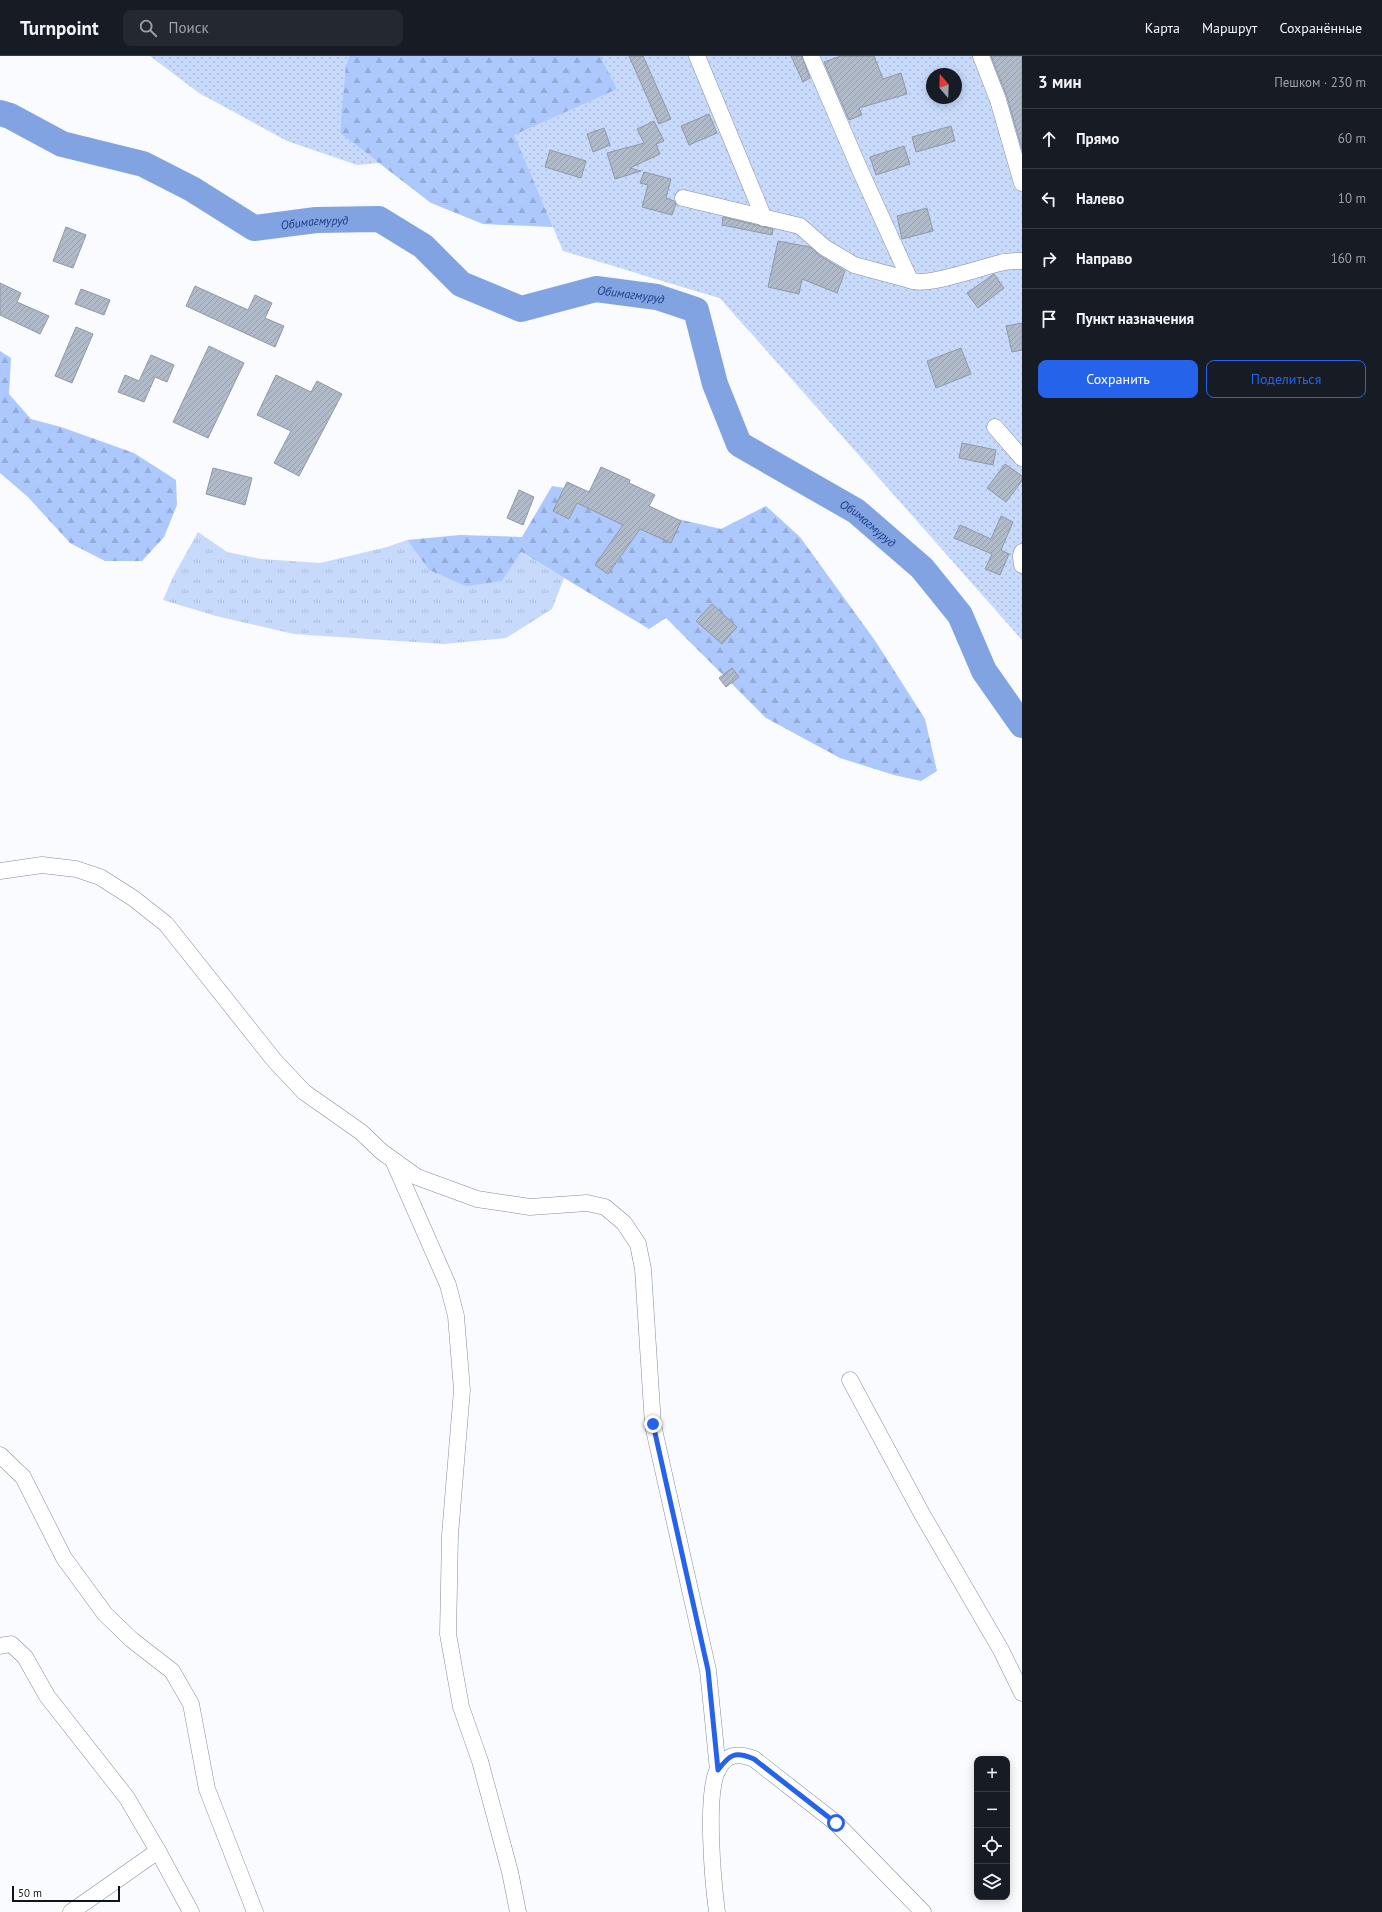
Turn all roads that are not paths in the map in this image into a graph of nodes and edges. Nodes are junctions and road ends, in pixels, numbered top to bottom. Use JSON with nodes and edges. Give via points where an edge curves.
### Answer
{"nodes":[{"id":1,"x":697,"y":56,"type":"edge"},
{"id":2,"x":811,"y":56,"type":"edge"},
{"id":3,"x":981,"y":56,"type":"edge"},
{"id":4,"x":1022,"y":183,"type":"edge"},
{"id":5,"x":683,"y":198,"type":"dead end"},
{"id":6,"x":764,"y":218,"type":"junction"},
{"id":7,"x":1022,"y":261,"type":"edge"},
{"id":8,"x":910,"y":280,"type":"junction"},
{"id":9,"x":995,"y":427,"type":"dead end"},
{"id":10,"x":1022,"y":458,"type":"edge"},
{"id":11,"x":1022,"y":552,"type":"edge"},
{"id":12,"x":1022,"y":564,"type":"edge"},
{"id":13,"x":0,"y":871,"type":"edge"},
{"id":14,"x":393,"y":1160,"type":"junction"},
{"id":15,"x":850,"y":1380,"type":"dead end"},
{"id":16,"x":0,"y":1455,"type":"edge"},
{"id":17,"x":0,"y":1646,"type":"edge"},
{"id":18,"x":1022,"y":1693,"type":"edge"},
{"id":19,"x":718,"y":1770,"type":"junction"},
{"id":20,"x":158,"y":1851,"type":"junction"},
{"id":21,"x":71,"y":1912,"type":"edge"},
{"id":22,"x":191,"y":1912,"type":"edge"},
{"id":23,"x":255,"y":1912,"type":"edge"},
{"id":24,"x":518,"y":1912,"type":"edge"},
{"id":25,"x":717,"y":1912,"type":"edge"},
{"id":26,"x":923,"y":1912,"type":"edge"}],
"edges":[{"from":1,"to":6,"type":"street"},
{"from":2,"to":8,"type":"street"},
{"from":3,"to":4,"type":"street","via":[[998,100]]},
{"from":5,"to":6,"type":"street"},
{"from":6,"to":8,"type":"street","via":[[800,226],[824,247],[854,265]]},
{"from":7,"to":8,"type":"street","via":[[1002,262],[945,278],[915,282]]},
{"from":9,"to":10,"type":"street"},
{"from":11,"to":12,"type":"street"},
{"from":13,"to":14,"type":"street","via":[[42,865],[76,869],[100,877],[133,898],[166,924],[274,1060],[304,1092],[361,1132]]},
{"from":14,"to":19,"type":"street","via":[[417,1177],[477,1200],[530,1207],[588,1203],[605,1207],[624,1223],[638,1244],[643,1269],[653,1424],[708,1670]]},
{"from":14,"to":24,"type":"street","via":[[448,1285],[456,1316],[462,1390],[450,1535],[448,1634],[460,1707],[480,1761],[510,1872]]},
{"from":15,"to":18,"type":"street","via":[[922,1514],[1001,1650]]},
{"from":16,"to":23,"type":"street","via":[[23,1477],[64,1558],[105,1614],[132,1640],[172,1670],[191,1704],[207,1790]]},
{"from":17,"to":20,"type":"street","via":[[11,1644],[25,1657],[46,1696],[127,1798]]},
{"from":19,"to":25,"type":"street","via":[[712,1795],[712,1873]]},
{"from":19,"to":26,"type":"street","via":[[725,1760],[734,1755],[742,1754],[754,1759],[836,1823]]},
{"from":20,"to":21,"type":"street"},
{"from":20,"to":22,"type":"street"}]}
